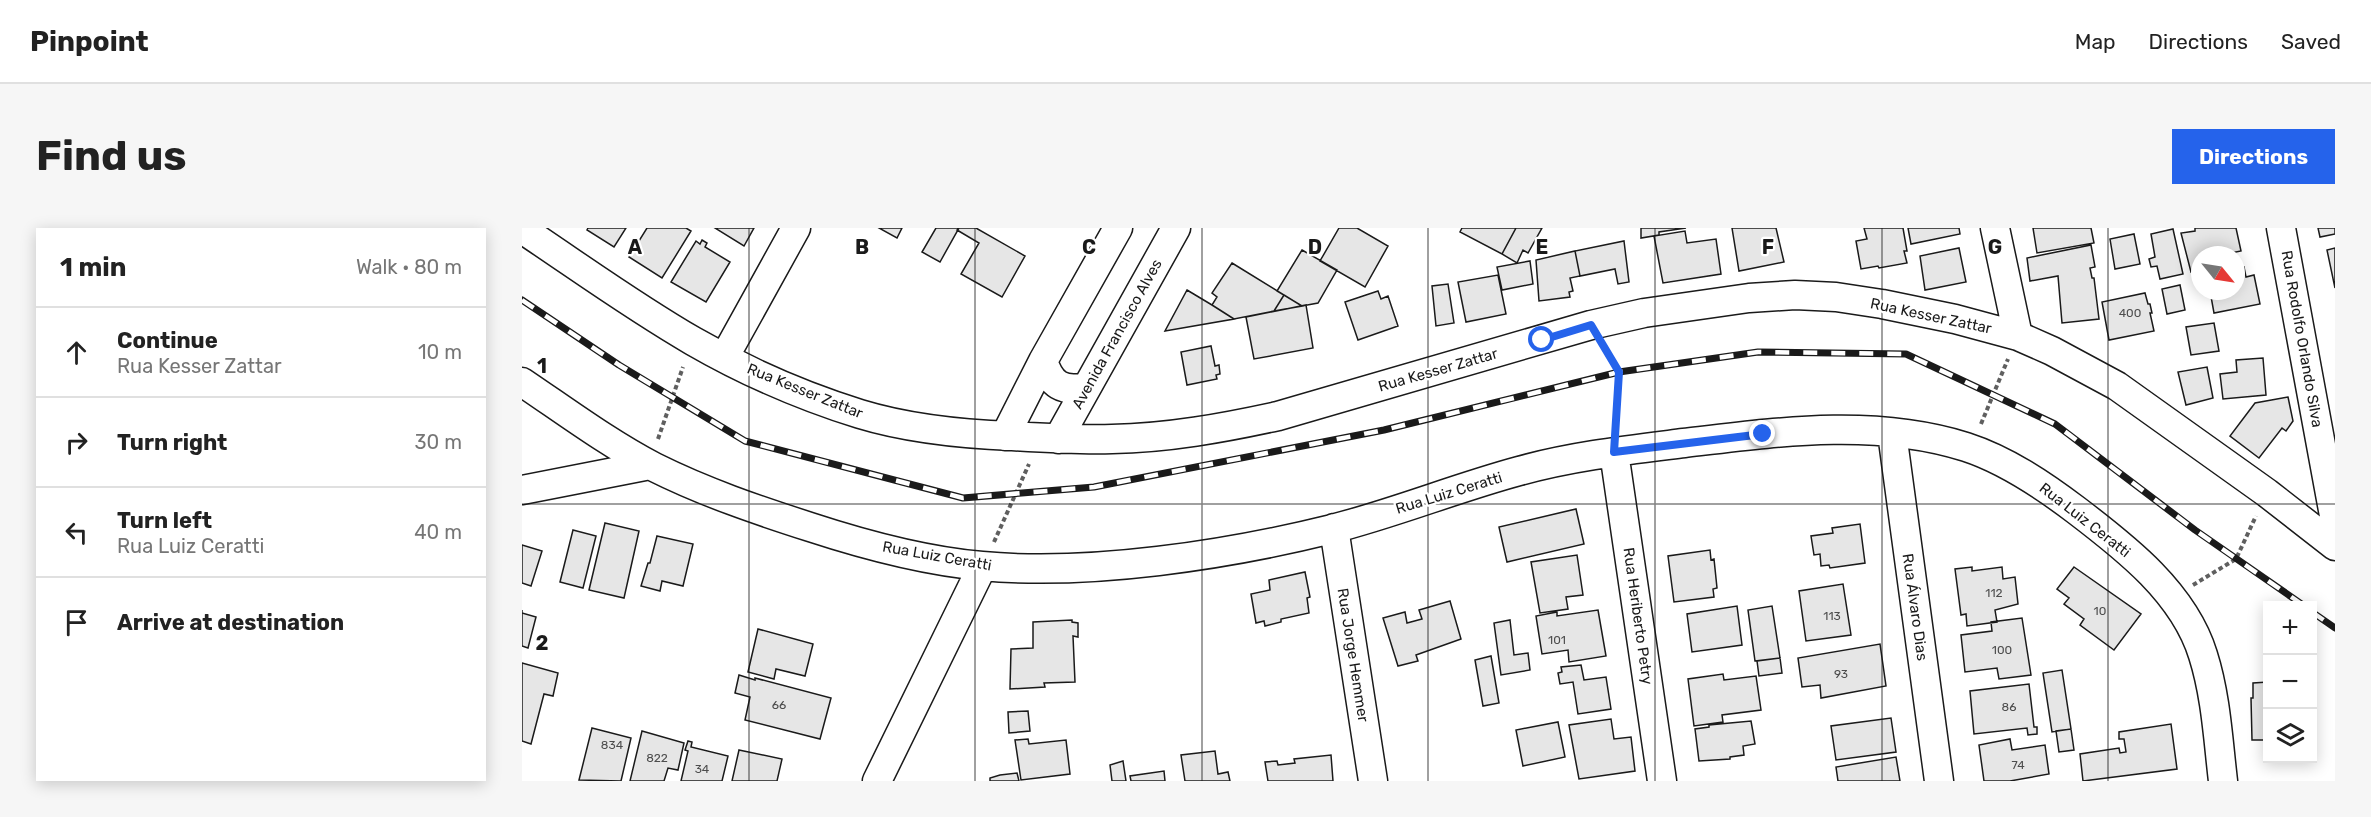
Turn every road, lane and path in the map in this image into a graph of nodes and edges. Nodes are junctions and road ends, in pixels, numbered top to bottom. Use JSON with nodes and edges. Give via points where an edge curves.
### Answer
{"nodes":[{"id":1,"x":796,"y":228,"type":"edge"},
{"id":2,"x":1118,"y":228,"type":"edge"},
{"id":3,"x":1176,"y":228,"type":"edge"},
{"id":4,"x":1995,"y":228,"type":"edge"},
{"id":5,"x":2282,"y":228,"type":"edge"},
{"id":6,"x":522,"y":229,"type":"edge"},
{"id":7,"x":1591,"y":325,"type":"junction"},
{"id":8,"x":2018,"y":336,"type":"junction"},
{"id":9,"x":693,"y":341,"type":"junction"},
{"id":10,"x":724,"y":358,"type":"junction"},
{"id":11,"x":1043,"y":361,"type":"junction"},
{"id":12,"x":522,"y":382,"type":"edge"},
{"id":13,"x":1087,"y":387,"type":"junction"},
{"id":14,"x":1892,"y":433,"type":"junction"},
{"id":15,"x":1005,"y":436,"type":"junction"},
{"id":16,"x":1048,"y":439,"type":"junction"},
{"id":17,"x":1971,"y":448,"type":"junction"},
{"id":18,"x":1614,"y":452,"type":"junction"},
{"id":19,"x":650,"y":465,"type":"junction"},
{"id":20,"x":522,"y":490,"type":"edge"},
{"id":21,"x":2267,"y":493,"type":"junction"},
{"id":22,"x":2335,"y":521,"type":"edge"},
{"id":23,"x":1334,"y":528,"type":"junction"},
{"id":24,"x":2335,"y":546,"type":"edge"},
{"id":25,"x":982,"y":567,"type":"junction"},
{"id":26,"x":2173,"y":597,"type":"junction"},
{"id":27,"x":877,"y":781,"type":"edge"},
{"id":28,"x":1374,"y":781,"type":"edge"},
{"id":29,"x":1662,"y":781,"type":"edge"},
{"id":30,"x":1939,"y":781,"type":"edge"},
{"id":31,"x":2223,"y":781,"type":"edge"}],
"edges":[{"from":1,"to":10,"type":"street"},
{"from":2,"to":11,"type":"street"},
{"from":3,"to":13,"type":"street","name":"Avenida Francisco Alves"},
{"from":4,"to":8,"type":"street"},
{"from":5,"to":22,"type":"street","name":"Rua Rodolfo Orlando Silva"},
{"from":6,"to":9,"type":"street","name":"Rua Kesser Zattar"},
{"from":7,"to":8,"type":"street","name":"Rua Kesser Zattar","via":[[1644,313],[1795,295],[1882,304]]},
{"from":7,"to":16,"type":"street","name":"Rua Kesser Zattar","via":[[1278,416],[1174,435],[1112,440]]},
{"from":7,"to":18,"type":"path","via":[[1619,372]]},
{"from":8,"to":17,"type":"path"},
{"from":8,"to":21,"type":"street","name":"Rua Kesser Zattar","via":[[2117,386]]},
{"from":9,"to":10,"type":"street","name":"Rua Kesser Zattar"},
{"from":9,"to":19,"type":"path"},
{"from":10,"to":15,"type":"street","name":"Rua Kesser Zattar","via":[[860,414],[914,427]]},
{"from":11,"to":13,"type":"street","via":[[1058,386],[1072,390]]},
{"from":11,"to":15,"type":"street"},
{"from":12,"to":19,"type":"street","name":"Rua Luiz Ceratti"},
{"from":13,"to":16,"type":"street","name":"Avenida Francisco Alves"},
{"from":14,"to":17,"type":"street","name":"Rua Luiz Ceratti"},
{"from":14,"to":18,"type":"street","name":"Rua Luiz Ceratti","via":[[1820,430]]},
{"from":14,"to":30,"type":"street","name":"Rua Álvaro Dias"},
{"from":15,"to":16,"type":"street","name":"Rua Kesser Zattar"},
{"from":16,"to":25,"type":"path"},
{"from":17,"to":26,"type":"street","name":"Rua Luiz Ceratti","via":[[2045,487],[2090,520]]},
{"from":18,"to":23,"type":"street","name":"Rua Luiz Ceratti","via":[[1516,472]]},
{"from":18,"to":29,"type":"street","name":"Rua Heriberto Petry"},
{"from":19,"to":20,"type":"street"},
{"from":19,"to":25,"type":"street","name":"Rua Luiz Ceratti","via":[[768,513],[839,536]]},
{"from":21,"to":24,"type":"street","name":"Rua Kesser Zattar"},
{"from":21,"to":26,"type":"path","via":[[2236,559]]},
{"from":23,"to":25,"type":"street","name":"Rua Luiz Ceratti","via":[[1148,561],[1086,567]]},
{"from":23,"to":28,"type":"street","name":"Rua Jorge Hemmer"},
{"from":25,"to":27,"type":"street"},
{"from":26,"to":31,"type":"street","name":"Rua Luiz Ceratti","via":[[2188,619],[2203,654]]}]}
